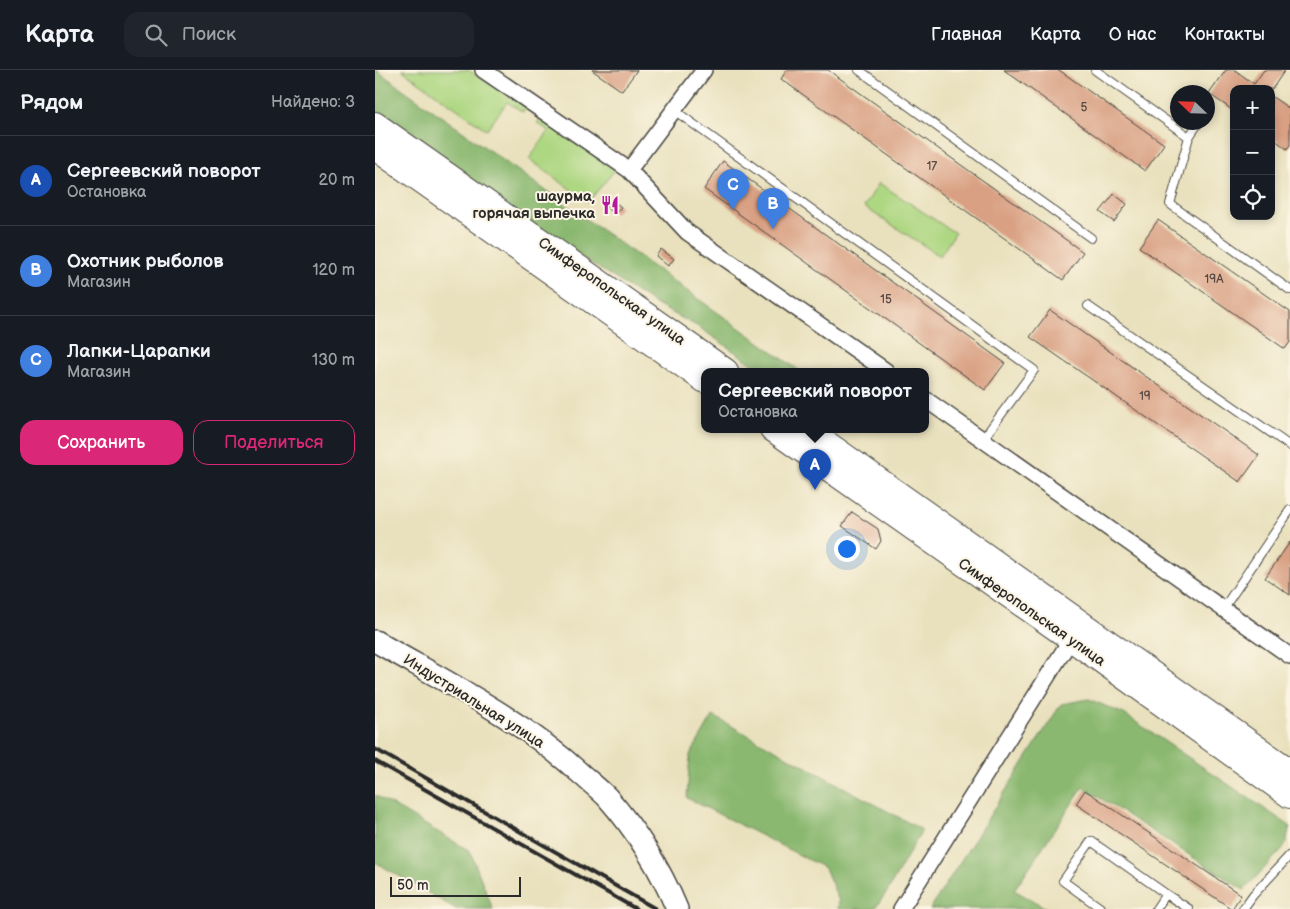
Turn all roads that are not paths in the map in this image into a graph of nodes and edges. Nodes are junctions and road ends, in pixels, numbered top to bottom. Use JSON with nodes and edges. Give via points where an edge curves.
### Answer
{"nodes":[{"id":1,"x":483,"y":70,"type":"edge"},
{"id":2,"x":704,"y":70,"type":"edge"},
{"id":3,"x":859,"y":70,"type":"edge"},
{"id":4,"x":1095,"y":70,"type":"edge"},
{"id":5,"x":674,"y":110,"type":"junction"},
{"id":6,"x":375,"y":124,"type":"edge"},
{"id":7,"x":1194,"y":130,"type":"edge"},
{"id":8,"x":1189,"y":137,"type":"junction"},
{"id":9,"x":375,"y":148,"type":"edge"},
{"id":10,"x":629,"y":170,"type":"junction"},
{"id":11,"x":1091,"y":238,"type":"dead end"},
{"id":12,"x":1290,"y":290,"type":"edge"},
{"id":13,"x":1088,"y":306,"type":"dead end"},
{"id":14,"x":722,"y":368,"type":"edge"},
{"id":15,"x":881,"y":368,"type":"edge"},
{"id":16,"x":701,"y":378,"type":"edge"},
{"id":17,"x":929,"y":402,"type":"edge"},
{"id":18,"x":778,"y":433,"type":"edge"},
{"id":19,"x":813,"y":433,"type":"edge"},
{"id":20,"x":983,"y":440,"type":"junction"},
{"id":21,"x":1290,"y":446,"type":"edge"},
{"id":22,"x":1290,"y":510,"type":"edge"},
{"id":23,"x":1223,"y":609,"type":"junction"},
{"id":24,"x":1071,"y":639,"type":"junction"},
{"id":25,"x":375,"y":641,"type":"edge"},
{"id":26,"x":1290,"y":656,"type":"edge"},
{"id":27,"x":1290,"y":771,"type":"edge"},
{"id":28,"x":1290,"y":796,"type":"edge"},
{"id":29,"x":1290,"y":855,"type":"edge"},
{"id":30,"x":1166,"y":894,"type":"junction"},
{"id":31,"x":677,"y":909,"type":"edge"},
{"id":32,"x":901,"y":909,"type":"edge"},
{"id":33,"x":1103,"y":909,"type":"edge"},
{"id":34,"x":1156,"y":909,"type":"edge"},
{"id":35,"x":1189,"y":909,"type":"edge"},
{"id":36,"x":1243,"y":909,"type":"edge"}],
"edges":[{"from":1,"to":10,"type":"street"},
{"from":2,"to":5,"type":"street"},
{"from":3,"to":11,"type":"lane"},
{"from":4,"to":8,"type":"lane"},
{"from":5,"to":10,"type":"street"},
{"from":5,"to":20,"type":"lane","via":[[1034,370]]},
{"from":6,"to":14,"type":"main road","name":"Симферопольская улица"},
{"from":7,"to":8,"type":"lane"},
{"from":8,"to":12,"type":"lane","via":[[1170,204]]},
{"from":9,"to":16,"type":"main road","name":"Симферопольская улица"},
{"from":10,"to":15,"type":"street","via":[[687,232]]},
{"from":13,"to":21,"type":"lane"},
{"from":17,"to":20,"type":"street"},
{"from":18,"to":24,"type":"main road","name":"Симферопольская улица"},
{"from":19,"to":27,"type":"main road","name":"Симферопольская улица"},
{"from":20,"to":23,"type":"street"},
{"from":22,"to":23,"type":"lane"},
{"from":23,"to":26,"type":"street"},
{"from":24,"to":28,"type":"main road","name":"Симферопольская улица"},
{"from":24,"to":32,"type":"street"},
{"from":25,"to":31,"type":"main road","name":"Индустриальная улица","via":[[515,723],[564,759],[606,797],[644,845]]},
{"from":29,"to":36,"type":"lane"},
{"from":30,"to":33,"type":"lane","via":[[1091,841],[1063,881]]},
{"from":30,"to":34,"type":"lane"},
{"from":30,"to":35,"type":"lane"}]}
